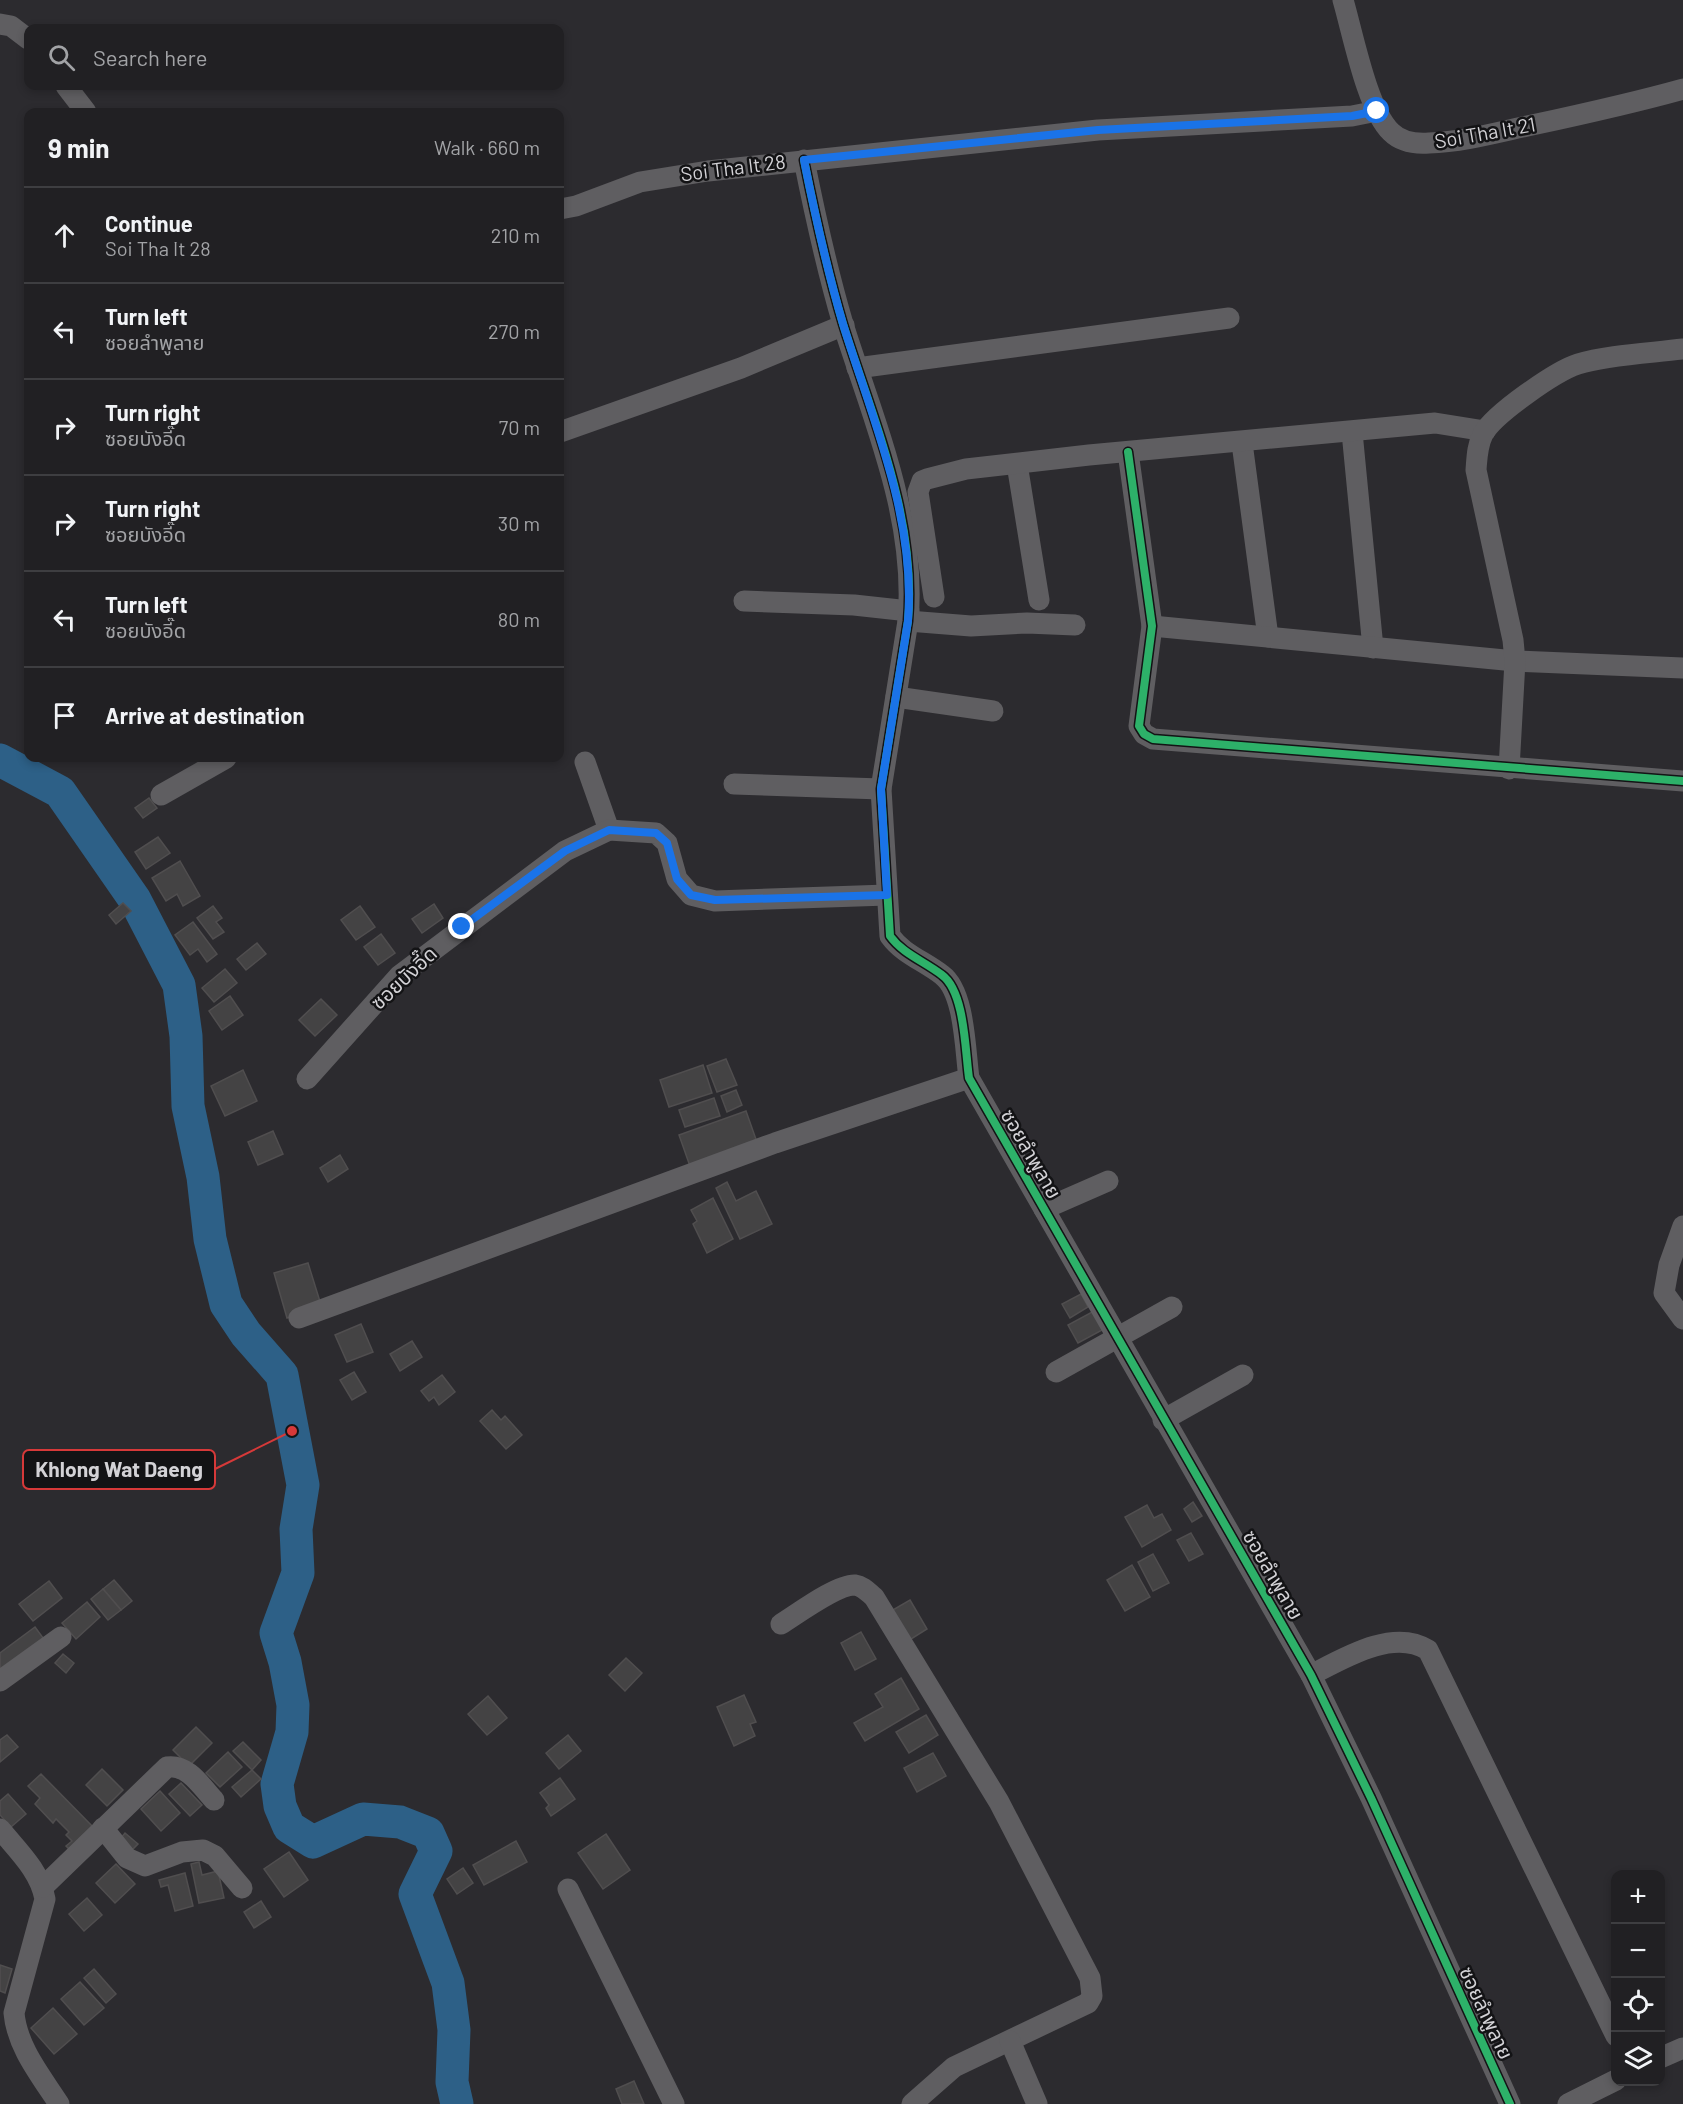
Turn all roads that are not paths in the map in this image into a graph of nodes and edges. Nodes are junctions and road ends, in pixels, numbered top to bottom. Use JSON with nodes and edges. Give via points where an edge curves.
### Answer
{"nodes":[{"id":1,"x":1343,"y":0,"type":"edge"},
{"id":2,"x":0,"y":24,"type":"edge"},
{"id":3,"x":24,"y":36,"type":"edge"},
{"id":4,"x":1683,"y":89,"type":"edge"},
{"id":5,"x":69,"y":90,"type":"edge"},
{"id":6,"x":83,"y":108,"type":"edge"},
{"id":7,"x":1377,"y":111,"type":"junction"},
{"id":8,"x":804,"y":160,"type":"junction"},
{"id":9,"x":564,"y":208,"type":"edge"},
{"id":10,"x":1229,"y":318,"type":"dead end"},
{"id":11,"x":844,"y":325,"type":"junction"},
{"id":12,"x":1683,"y":349,"type":"edge"},
{"id":13,"x":857,"y":368,"type":"junction"},
{"id":14,"x":564,"y":431,"type":"edge"},
{"id":15,"x":1352,"y":432,"type":"junction"},
{"id":16,"x":1485,"y":432,"type":"junction"},
{"id":17,"x":1242,"y":443,"type":"junction"},
{"id":18,"x":1128,"y":452,"type":"junction"},
{"id":19,"x":1017,"y":464,"type":"junction"},
{"id":20,"x":934,"y":597,"type":"dead end"},
{"id":21,"x":1039,"y":600,"type":"dead end"},
{"id":22,"x":744,"y":602,"type":"dead end"},
{"id":23,"x":909,"y":616,"type":"junction"},
{"id":24,"x":1075,"y":625,"type":"dead end"},
{"id":25,"x":1152,"y":626,"type":"junction"},
{"id":26,"x":1268,"y":637,"type":"junction"},
{"id":27,"x":1373,"y":648,"type":"junction"},
{"id":28,"x":1515,"y":661,"type":"junction"},
{"id":29,"x":1683,"y":668,"type":"edge"},
{"id":30,"x":896,"y":697,"type":"junction"},
{"id":31,"x":993,"y":711,"type":"dead end"},
{"id":32,"x":219,"y":762,"type":"edge"},
{"id":33,"x":585,"y":762,"type":"dead end"},
{"id":34,"x":1509,"y":769,"type":"junction"},
{"id":35,"x":1683,"y":781,"type":"edge"},
{"id":36,"x":735,"y":784,"type":"dead end"},
{"id":37,"x":881,"y":789,"type":"junction"},
{"id":38,"x":161,"y":795,"type":"dead end"},
{"id":39,"x":609,"y":830,"type":"junction"},
{"id":40,"x":887,"y":895,"type":"junction"},
{"id":41,"x":969,"y":1077,"type":"junction"},
{"id":42,"x":307,"y":1079,"type":"dead end"},
{"id":43,"x":1108,"y":1181,"type":"dead end"},
{"id":44,"x":1044,"y":1209,"type":"junction"},
{"id":45,"x":1683,"y":1226,"type":"edge"},
{"id":46,"x":1172,"y":1307,"type":"dead end"},
{"id":47,"x":299,"y":1318,"type":"dead end"},
{"id":48,"x":1683,"y":1319,"type":"edge"},
{"id":49,"x":1118,"y":1340,"type":"junction"},
{"id":50,"x":1056,"y":1372,"type":"dead end"},
{"id":51,"x":1243,"y":1375,"type":"dead end"},
{"id":52,"x":1163,"y":1420,"type":"junction"},
{"id":53,"x":781,"y":1624,"type":"dead end"},
{"id":54,"x":61,"y":1637,"type":"dead end"},
{"id":55,"x":1311,"y":1675,"type":"junction"},
{"id":56,"x":0,"y":1681,"type":"edge"},
{"id":57,"x":214,"y":1800,"type":"dead end"},
{"id":58,"x":103,"y":1828,"type":"junction"},
{"id":59,"x":0,"y":1829,"type":"edge"},
{"id":60,"x":43,"y":1887,"type":"junction"},
{"id":61,"x":243,"y":1888,"type":"dead end"},
{"id":62,"x":568,"y":1889,"type":"dead end"},
{"id":63,"x":1614,"y":2032,"type":"edge"},
{"id":64,"x":1010,"y":2041,"type":"junction"},
{"id":65,"x":1683,"y":2048,"type":"edge"},
{"id":66,"x":1665,"y":2056,"type":"edge"},
{"id":67,"x":1611,"y":2082,"type":"edge"},
{"id":68,"x":59,"y":2104,"type":"edge"},
{"id":69,"x":674,"y":2104,"type":"edge"},
{"id":70,"x":912,"y":2104,"type":"edge"},
{"id":71,"x":1037,"y":2104,"type":"edge"},
{"id":72,"x":1510,"y":2104,"type":"edge"},
{"id":73,"x":1568,"y":2104,"type":"edge"}],
"edges":[{"from":1,"to":7,"type":"street","name":"Soi Tha It 21"},
{"from":2,"to":3,"type":"street","via":[[11,26]]},
{"from":4,"to":7,"type":"street","name":"Soi Tha It 21","via":[[1509,130],[1429,143],[1400,139]]},
{"from":5,"to":6,"type":"street"},
{"from":7,"to":8,"type":"street","name":"Soi Tha It 28","via":[[1352,116],[1098,130]]},
{"from":8,"to":9,"type":"street","name":"Soi Tha It 28","via":[[664,176]]},
{"from":8,"to":11,"type":"street","name":"ซอยลำพูลาย","via":[[822,254]]},
{"from":10,"to":13,"type":"street"},
{"from":11,"to":13,"type":"street","name":"ซอยลำพูลาย"},
{"from":11,"to":14,"type":"street","via":[[741,368]]},
{"from":12,"to":16,"type":"street","via":[[1579,364],[1516,402]]},
{"from":13,"to":23,"type":"street","name":"ซอยลำพูลาย","via":[[904,523]]},
{"from":15,"to":16,"type":"street","via":[[1435,423]]},
{"from":15,"to":17,"type":"street"},
{"from":15,"to":27,"type":"street"},
{"from":16,"to":28,"type":"street","via":[[1478,444],[1476,470]]},
{"from":17,"to":18,"type":"street"},
{"from":17,"to":26,"type":"street"},
{"from":18,"to":19,"type":"street"},
{"from":18,"to":25,"type":"street"},
{"from":19,"to":20,"type":"street","via":[[966,469],[922,481],[918,492]]},
{"from":19,"to":21,"type":"street"},
{"from":22,"to":23,"type":"street","via":[[854,605]]},
{"from":23,"to":24,"type":"street","via":[[971,626]]},
{"from":23,"to":30,"type":"street","name":"ซอยลำพูลาย"},
{"from":25,"to":26,"type":"street"},
{"from":25,"to":34,"type":"street","via":[[1139,726],[1153,739]]},
{"from":26,"to":27,"type":"street"},
{"from":27,"to":28,"type":"street"},
{"from":28,"to":29,"type":"street"},
{"from":28,"to":34,"type":"street"},
{"from":30,"to":31,"type":"street"},
{"from":30,"to":37,"type":"street","name":"ซอยลำพูลาย"},
{"from":32,"to":38,"type":"street"},
{"from":33,"to":39,"type":"street"},
{"from":34,"to":35,"type":"street"},
{"from":36,"to":37,"type":"street"},
{"from":37,"to":40,"type":"street","name":"ซอยลำพูลาย"},
{"from":39,"to":40,"type":"street","name":"ซอยบังอี๊ด","via":[[656,833],[667,843],[677,879],[691,895],[715,900]]},
{"from":39,"to":42,"type":"street","name":"ซอยบังอี๊ด","via":[[565,851],[399,976]]},
{"from":40,"to":41,"type":"street","name":"ซอยลำพูลาย","via":[[890,936],[897,947],[944,976],[953,987],[959,1003]]},
{"from":41,"to":44,"type":"street","name":"ซอยลำพูลาย"},
{"from":41,"to":47,"type":"street","via":[[775,1143]]},
{"from":43,"to":44,"type":"street"},
{"from":44,"to":49,"type":"street","name":"ซอยลำพูลาย"},
{"from":45,"to":48,"type":"street","via":[[1664,1293]]},
{"from":46,"to":49,"type":"street"},
{"from":49,"to":50,"type":"street"},
{"from":49,"to":52,"type":"street","name":"ซอยลำพูลาย"},
{"from":51,"to":52,"type":"street"},
{"from":52,"to":55,"type":"street","name":"ซอยลำพูลาย"},
{"from":53,"to":64,"type":"street","via":[[840,1588],[865,1588],[886,1614],[999,1802],[1093,1987],[1088,2003]]},
{"from":54,"to":56,"type":"street"},
{"from":55,"to":63,"type":"street","via":[[1343,1659],[1392,1643],[1409,1641],[1428,1650]]},
{"from":55,"to":72,"type":"street","name":"ซอยลำพูลาย"},
{"from":57,"to":58,"type":"street","via":[[188,1772],[177,1766],[167,1767]]},
{"from":58,"to":60,"type":"street"},
{"from":58,"to":61,"type":"street","via":[[127,1858],[145,1866],[194,1850],[215,1856]]},
{"from":59,"to":60,"type":"street","via":[[38,1875]]},
{"from":60,"to":68,"type":"street","via":[[45,1899],[14,2013],[15,2028]]},
{"from":62,"to":69,"type":"street"},
{"from":64,"to":70,"type":"street","via":[[954,2067]]},
{"from":64,"to":71,"type":"street"},
{"from":65,"to":66,"type":"street"},
{"from":67,"to":73,"type":"street"}]}
